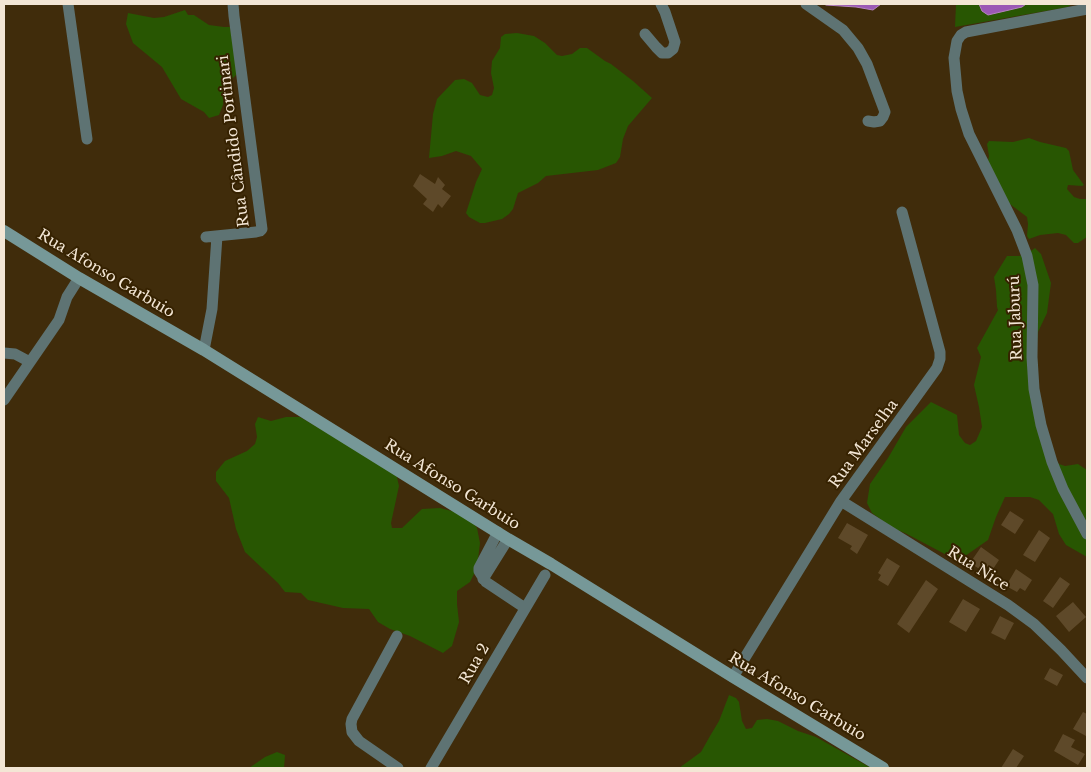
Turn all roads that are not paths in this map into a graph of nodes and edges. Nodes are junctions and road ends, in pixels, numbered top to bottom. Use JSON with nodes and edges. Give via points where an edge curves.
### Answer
{"nodes":[{"id":1,"x":68,"y":4,"type":"edge"},
{"id":2,"x":233,"y":4,"type":"edge"},
{"id":3,"x":806,"y":4,"type":"edge"},
{"id":4,"x":663,"y":8,"type":"edge"},
{"id":5,"x":1087,"y":9,"type":"edge"},
{"id":6,"x":645,"y":34,"type":"dead end"},
{"id":7,"x":868,"y":121,"type":"dead end"},
{"id":8,"x":87,"y":139,"type":"dead end"},
{"id":9,"x":902,"y":212,"type":"dead end"},
{"id":10,"x":4,"y":231,"type":"edge"},
{"id":11,"x":79,"y":278,"type":"junction"},
{"id":12,"x":204,"y":350,"type":"junction"},
{"id":13,"x":4,"y":353,"type":"edge"},
{"id":14,"x":30,"y":362,"type":"junction"},
{"id":15,"x":4,"y":400,"type":"edge"},
{"id":16,"x":841,"y":501,"type":"junction"},
{"id":17,"x":1087,"y":534,"type":"edge"},
{"id":18,"x":503,"y":535,"type":"junction"},
{"id":19,"x":545,"y":575,"type":"dead end"},
{"id":20,"x":525,"y":608,"type":"junction"},
{"id":21,"x":397,"y":636,"type":"dead end"},
{"id":22,"x":733,"y":677,"type":"junction"},
{"id":23,"x":1087,"y":678,"type":"edge"},
{"id":24,"x":398,"y":768,"type":"edge"},
{"id":25,"x":431,"y":768,"type":"edge"},
{"id":26,"x":883,"y":768,"type":"edge"}],
"edges":[{"from":1,"to":8,"type":"street"},
{"from":2,"to":12,"type":"street","name":"Rua Cândido Portinari","via":[[262,230],[212,237],[212,309]]},
{"from":3,"to":7,"type":"street","via":[[843,30],[867,64],[885,112],[880,121]]},
{"from":4,"to":6,"type":"street","via":[[675,42],[673,49],[668,53],[662,52]]},
{"from":5,"to":17,"type":"street","name":"Rua Jaburú","via":[[966,32],[957,41],[954,58],[957,91],[970,134],[1027,256],[1033,286],[1034,389],[1041,425],[1063,489]]},
{"from":9,"to":16,"type":"street","name":"Rua Marselha","via":[[940,359],[937,368]]},
{"from":10,"to":11,"type":"street","name":"Rua Afonso Garbuio"},
{"from":11,"to":12,"type":"street","name":"Rua Afonso Garbuio"},
{"from":11,"to":14,"type":"street","via":[[67,297],[59,320]]},
{"from":12,"to":18,"type":"street","name":"Rua Afonso Garbuio"},
{"from":13,"to":14,"type":"street"},
{"from":14,"to":15,"type":"street"},
{"from":16,"to":22,"type":"street","name":"Rua Marselha"},
{"from":16,"to":23,"type":"street","name":"Rua Nice","via":[[1008,605],[1034,624]]},
{"from":18,"to":20,"type":"street","via":[[479,571],[486,582]]},
{"from":18,"to":22,"type":"street","name":"Rua Afonso Garbuio"},
{"from":19,"to":20,"type":"street","name":"Rua 2"},
{"from":20,"to":25,"type":"street","name":"Rua 2"},
{"from":21,"to":24,"type":"street","via":[[351,724],[352,732],[359,741]]},
{"from":22,"to":26,"type":"street","name":"Rua Afonso Garbuio"}]}
